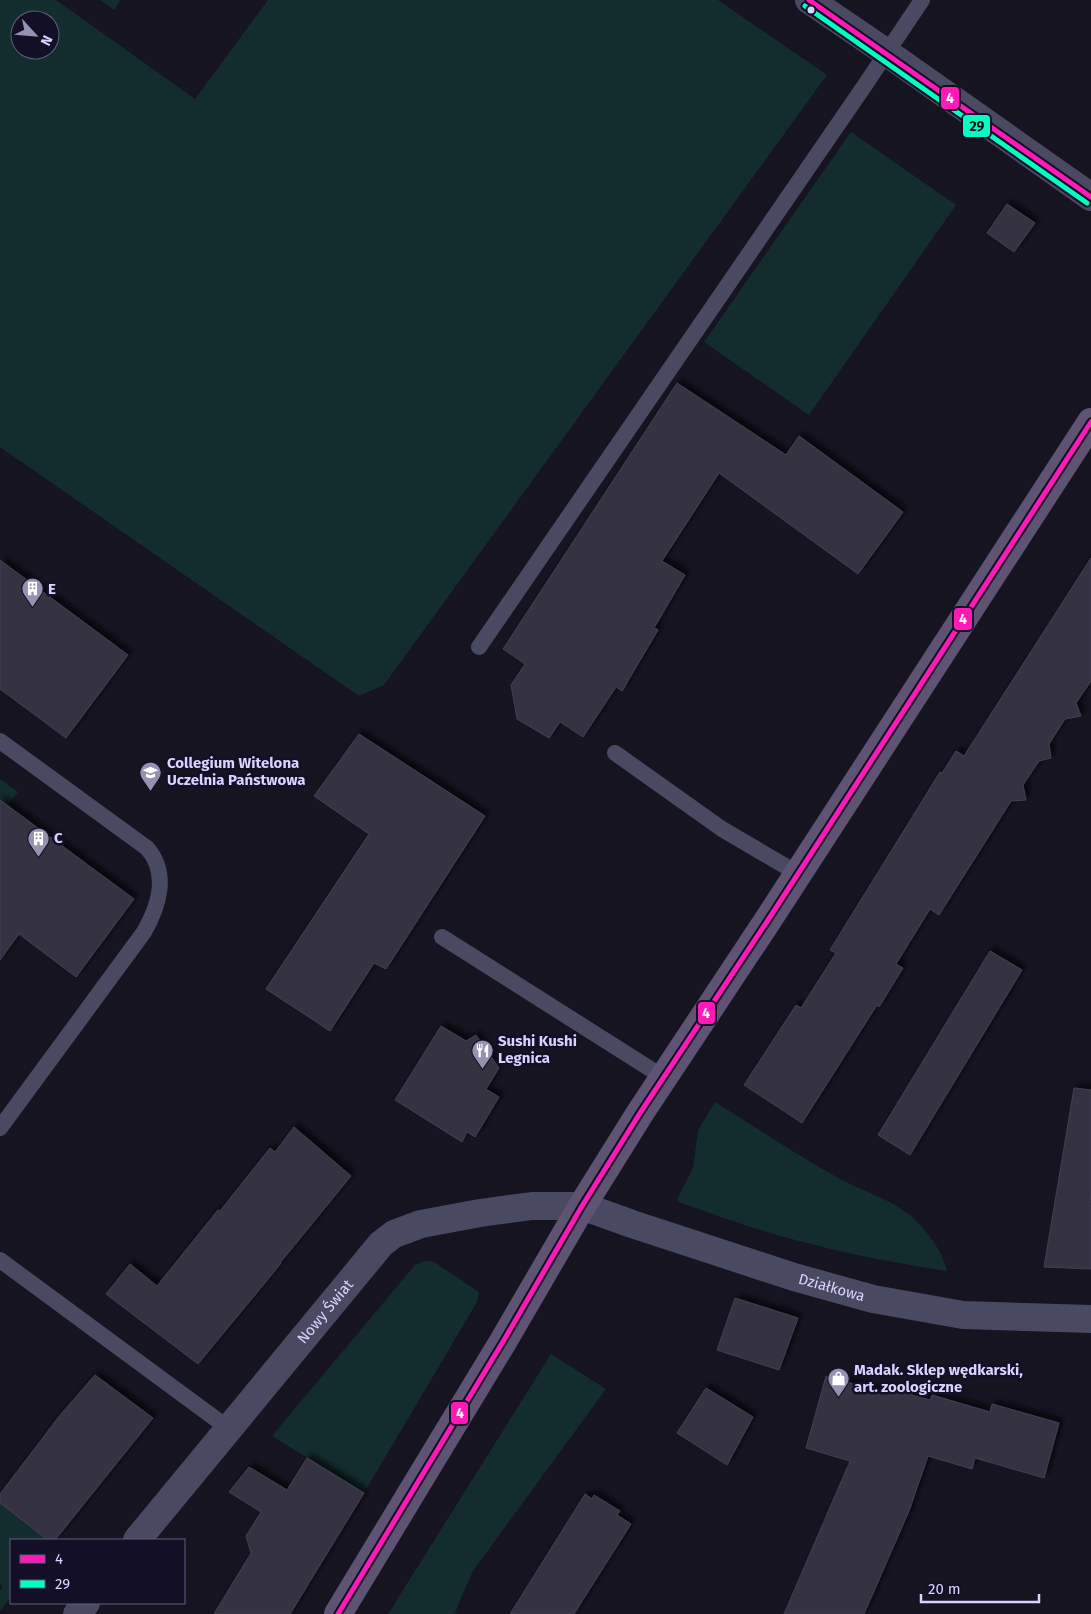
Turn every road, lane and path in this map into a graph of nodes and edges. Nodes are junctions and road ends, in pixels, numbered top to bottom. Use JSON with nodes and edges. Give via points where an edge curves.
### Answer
{"nodes":[{"id":1,"x":809,"y":0,"type":"edge"},
{"id":2,"x":922,"y":0,"type":"edge"},
{"id":3,"x":887,"y":53,"type":"junction"},
{"id":4,"x":1091,"y":197,"type":"edge"},
{"id":5,"x":1089,"y":431,"type":"edge"},
{"id":6,"x":479,"y":647,"type":"dead end"},
{"id":7,"x":0,"y":741,"type":"edge"},
{"id":8,"x":615,"y":753,"type":"dead end"},
{"id":9,"x":797,"y":873,"type":"junction"},
{"id":10,"x":442,"y":937,"type":"dead end"},
{"id":11,"x":663,"y":1077,"type":"junction"},
{"id":12,"x":0,"y":1128,"type":"edge"},
{"id":13,"x":582,"y":1206,"type":"junction"},
{"id":14,"x":0,"y":1260,"type":"edge"},
{"id":15,"x":1091,"y":1320,"type":"edge"},
{"id":16,"x":228,"y":1428,"type":"junction"},
{"id":17,"x":138,"y":1539,"type":"edge"},
{"id":18,"x":85,"y":1604,"type":"edge"},
{"id":19,"x":77,"y":1614,"type":"edge"},
{"id":20,"x":338,"y":1614,"type":"edge"}],
"edges":[{"from":1,"to":3,"type":"street"},
{"from":2,"to":3,"type":"lane"},
{"from":3,"to":4,"type":"street"},
{"from":3,"to":6,"type":"lane"},
{"from":5,"to":9,"type":"main road"},
{"from":7,"to":12,"type":"lane","via":[[147,848],[157,864],[160,890],[156,909],[144,932]]},
{"from":8,"to":9,"type":"lane","via":[[722,829]]},
{"from":9,"to":11,"type":"main road"},
{"from":10,"to":11,"type":"lane"},
{"from":11,"to":13,"type":"main road"},
{"from":13,"to":15,"type":"street","name":"Działkowa","via":[[794,1277],[873,1299],[963,1315]]},
{"from":13,"to":16,"type":"street","name":"Nowy Świat","via":[[532,1206],[480,1213],[420,1224],[388,1236]]},
{"from":13,"to":20,"type":"main road"},
{"from":14,"to":16,"type":"lane"},
{"from":16,"to":17,"type":"street","name":"Nowy Świat"},
{"from":18,"to":19,"type":"street"}]}
